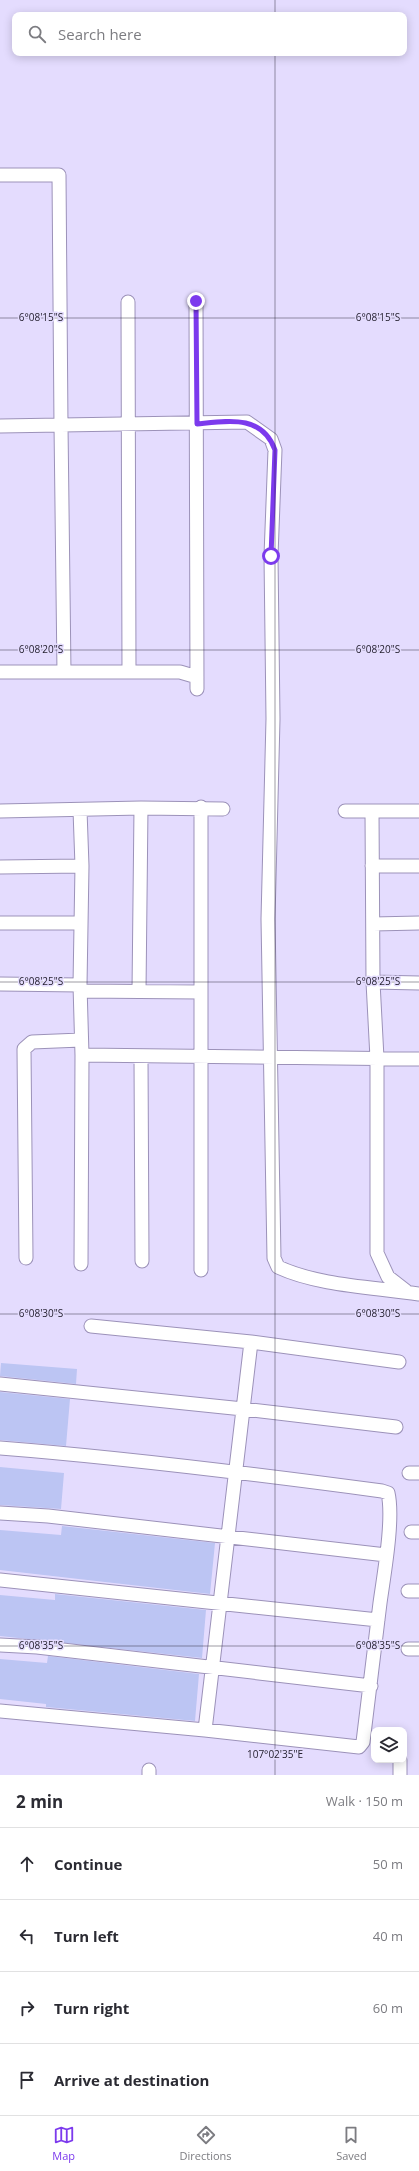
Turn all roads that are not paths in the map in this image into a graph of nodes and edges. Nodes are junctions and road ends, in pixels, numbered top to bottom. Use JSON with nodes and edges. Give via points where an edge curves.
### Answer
{"nodes":[{"id":1,"x":0,"y":175,"type":"edge"},
{"id":2,"x":196,"y":301,"type":"dead end"},
{"id":3,"x":128,"y":302,"type":"dead end"},
{"id":4,"x":128,"y":424,"type":"junction"},
{"id":5,"x":197,"y":424,"type":"junction"},
{"id":6,"x":61,"y":425,"type":"junction"},
{"id":7,"x":0,"y":426,"type":"edge"},
{"id":8,"x":0,"y":672,"type":"edge"},
{"id":9,"x":64,"y":672,"type":"junction"},
{"id":10,"x":129,"y":672,"type":"junction"},
{"id":11,"x":201,"y":807,"type":"junction"},
{"id":12,"x":140,"y":808,"type":"junction"},
{"id":13,"x":223,"y":809,"type":"dead end"},
{"id":14,"x":80,"y":810,"type":"junction"},
{"id":15,"x":0,"y":811,"type":"edge"},
{"id":16,"x":345,"y":811,"type":"dead end"},
{"id":17,"x":372,"y":811,"type":"junction"},
{"id":18,"x":419,"y":811,"type":"edge"},
{"id":19,"x":82,"y":866,"type":"junction"},
{"id":20,"x":372,"y":866,"type":"junction"},
{"id":21,"x":419,"y":866,"type":"edge"},
{"id":22,"x":0,"y":867,"type":"edge"},
{"id":23,"x":0,"y":923,"type":"edge"},
{"id":24,"x":81,"y":923,"type":"junction"},
{"id":25,"x":419,"y":923,"type":"edge"},
{"id":26,"x":373,"y":924,"type":"junction"},
{"id":27,"x":373,"y":982,"type":"junction"},
{"id":28,"x":419,"y":983,"type":"edge"},
{"id":29,"x":0,"y":984,"type":"edge"},
{"id":30,"x":80,"y":988,"type":"junction"},
{"id":31,"x":139,"y":991,"type":"junction"},
{"id":32,"x":200,"y":992,"type":"junction"},
{"id":33,"x":81,"y":1040,"type":"junction"},
{"id":34,"x":82,"y":1055,"type":"junction"},
{"id":35,"x":141,"y":1056,"type":"junction"},
{"id":36,"x":270,"y":1057,"type":"junction"},
{"id":37,"x":200,"y":1058,"type":"junction"},
{"id":38,"x":377,"y":1058,"type":"junction"},
{"id":39,"x":419,"y":1059,"type":"edge"},
{"id":40,"x":26,"y":1258,"type":"dead end"},
{"id":41,"x":142,"y":1261,"type":"dead end"},
{"id":42,"x":81,"y":1264,"type":"dead end"},
{"id":43,"x":201,"y":1270,"type":"dead end"},
{"id":44,"x":413,"y":1293,"type":"edge"},
{"id":45,"x":91,"y":1326,"type":"dead end"},
{"id":46,"x":251,"y":1342,"type":"junction"},
{"id":47,"x":399,"y":1362,"type":"dead end"},
{"id":48,"x":0,"y":1384,"type":"edge"},
{"id":49,"x":243,"y":1409,"type":"junction"},
{"id":50,"x":396,"y":1427,"type":"dead end"},
{"id":51,"x":0,"y":1448,"type":"edge"},
{"id":52,"x":236,"y":1472,"type":"junction"},
{"id":53,"x":0,"y":1513,"type":"edge"},
{"id":54,"x":228,"y":1538,"type":"junction"},
{"id":55,"x":386,"y":1555,"type":"junction"},
{"id":56,"x":0,"y":1580,"type":"edge"},
{"id":57,"x":220,"y":1604,"type":"junction"},
{"id":58,"x":378,"y":1620,"type":"junction"},
{"id":59,"x":0,"y":1645,"type":"edge"},
{"id":60,"x":212,"y":1668,"type":"junction"},
{"id":61,"x":371,"y":1686,"type":"junction"},
{"id":62,"x":0,"y":1711,"type":"edge"},
{"id":63,"x":205,"y":1730,"type":"junction"},
{"id":64,"x":400,"y":1763,"type":"edge"},
{"id":65,"x":400,"y":1775,"type":"edge"}],
"edges":[{"from":1,"to":6,"type":"street","via":[[59,175]]},
{"from":2,"to":5,"type":"street"},
{"from":3,"to":4,"type":"street"},
{"from":4,"to":5,"type":"street"},
{"from":4,"to":6,"type":"street"},
{"from":4,"to":10,"type":"street"},
{"from":5,"to":10,"type":"street","via":[[197,683],[180,672]]},
{"from":5,"to":36,"type":"street","via":[[247,422],[271,439],[275,450],[271,556],[273,719],[268,919]]},
{"from":6,"to":7,"type":"street"},
{"from":6,"to":9,"type":"street"},
{"from":8,"to":9,"type":"street"},
{"from":9,"to":10,"type":"street"},
{"from":11,"to":12,"type":"street"},
{"from":11,"to":13,"type":"street"},
{"from":11,"to":32,"type":"street"},
{"from":12,"to":14,"type":"street"},
{"from":12,"to":31,"type":"street"},
{"from":14,"to":15,"type":"street"},
{"from":14,"to":19,"type":"street"},
{"from":16,"to":17,"type":"street"},
{"from":17,"to":18,"type":"street"},
{"from":17,"to":20,"type":"street"},
{"from":19,"to":22,"type":"street"},
{"from":19,"to":24,"type":"street"},
{"from":20,"to":21,"type":"street"},
{"from":20,"to":26,"type":"street"},
{"from":23,"to":24,"type":"street"},
{"from":24,"to":30,"type":"street"},
{"from":25,"to":26,"type":"street"},
{"from":26,"to":27,"type":"street"},
{"from":27,"to":28,"type":"street"},
{"from":27,"to":38,"type":"street"},
{"from":29,"to":30,"type":"street"},
{"from":30,"to":31,"type":"street"},
{"from":30,"to":33,"type":"street"},
{"from":31,"to":32,"type":"street"},
{"from":32,"to":37,"type":"street"},
{"from":33,"to":34,"type":"street"},
{"from":33,"to":40,"type":"street","via":[[32,1042],[24,1049]]},
{"from":34,"to":35,"type":"street"},
{"from":34,"to":42,"type":"street"},
{"from":35,"to":37,"type":"street"},
{"from":35,"to":41,"type":"street"},
{"from":36,"to":37,"type":"street"},
{"from":36,"to":38,"type":"street"},
{"from":36,"to":44,"type":"street","via":[[274,1258],[278,1267],[289,1272],[349,1285]]},
{"from":37,"to":43,"type":"street"},
{"from":38,"to":39,"type":"street"},
{"from":38,"to":44,"type":"street","via":[[377,1253],[388,1277]]},
{"from":45,"to":46,"type":"street"},
{"from":46,"to":47,"type":"street"},
{"from":46,"to":49,"type":"street"},
{"from":48,"to":49,"type":"street"},
{"from":49,"to":50,"type":"street"},
{"from":49,"to":52,"type":"street"},
{"from":51,"to":52,"type":"street"},
{"from":52,"to":54,"type":"street"},
{"from":52,"to":55,"type":"street","via":[[388,1493],[390,1502]]},
{"from":53,"to":54,"type":"street","via":[[48,1516]]},
{"from":54,"to":55,"type":"street"},
{"from":54,"to":57,"type":"street"},
{"from":55,"to":58,"type":"street"},
{"from":56,"to":57,"type":"street"},
{"from":57,"to":58,"type":"street"},
{"from":57,"to":60,"type":"street"},
{"from":58,"to":61,"type":"street"},
{"from":59,"to":60,"type":"street","via":[[37,1647]]},
{"from":60,"to":61,"type":"street"},
{"from":60,"to":63,"type":"street"},
{"from":61,"to":63,"type":"street","via":[[363,1742],[359,1747]]},
{"from":62,"to":63,"type":"street"},
{"from":64,"to":65,"type":"street"}]}
